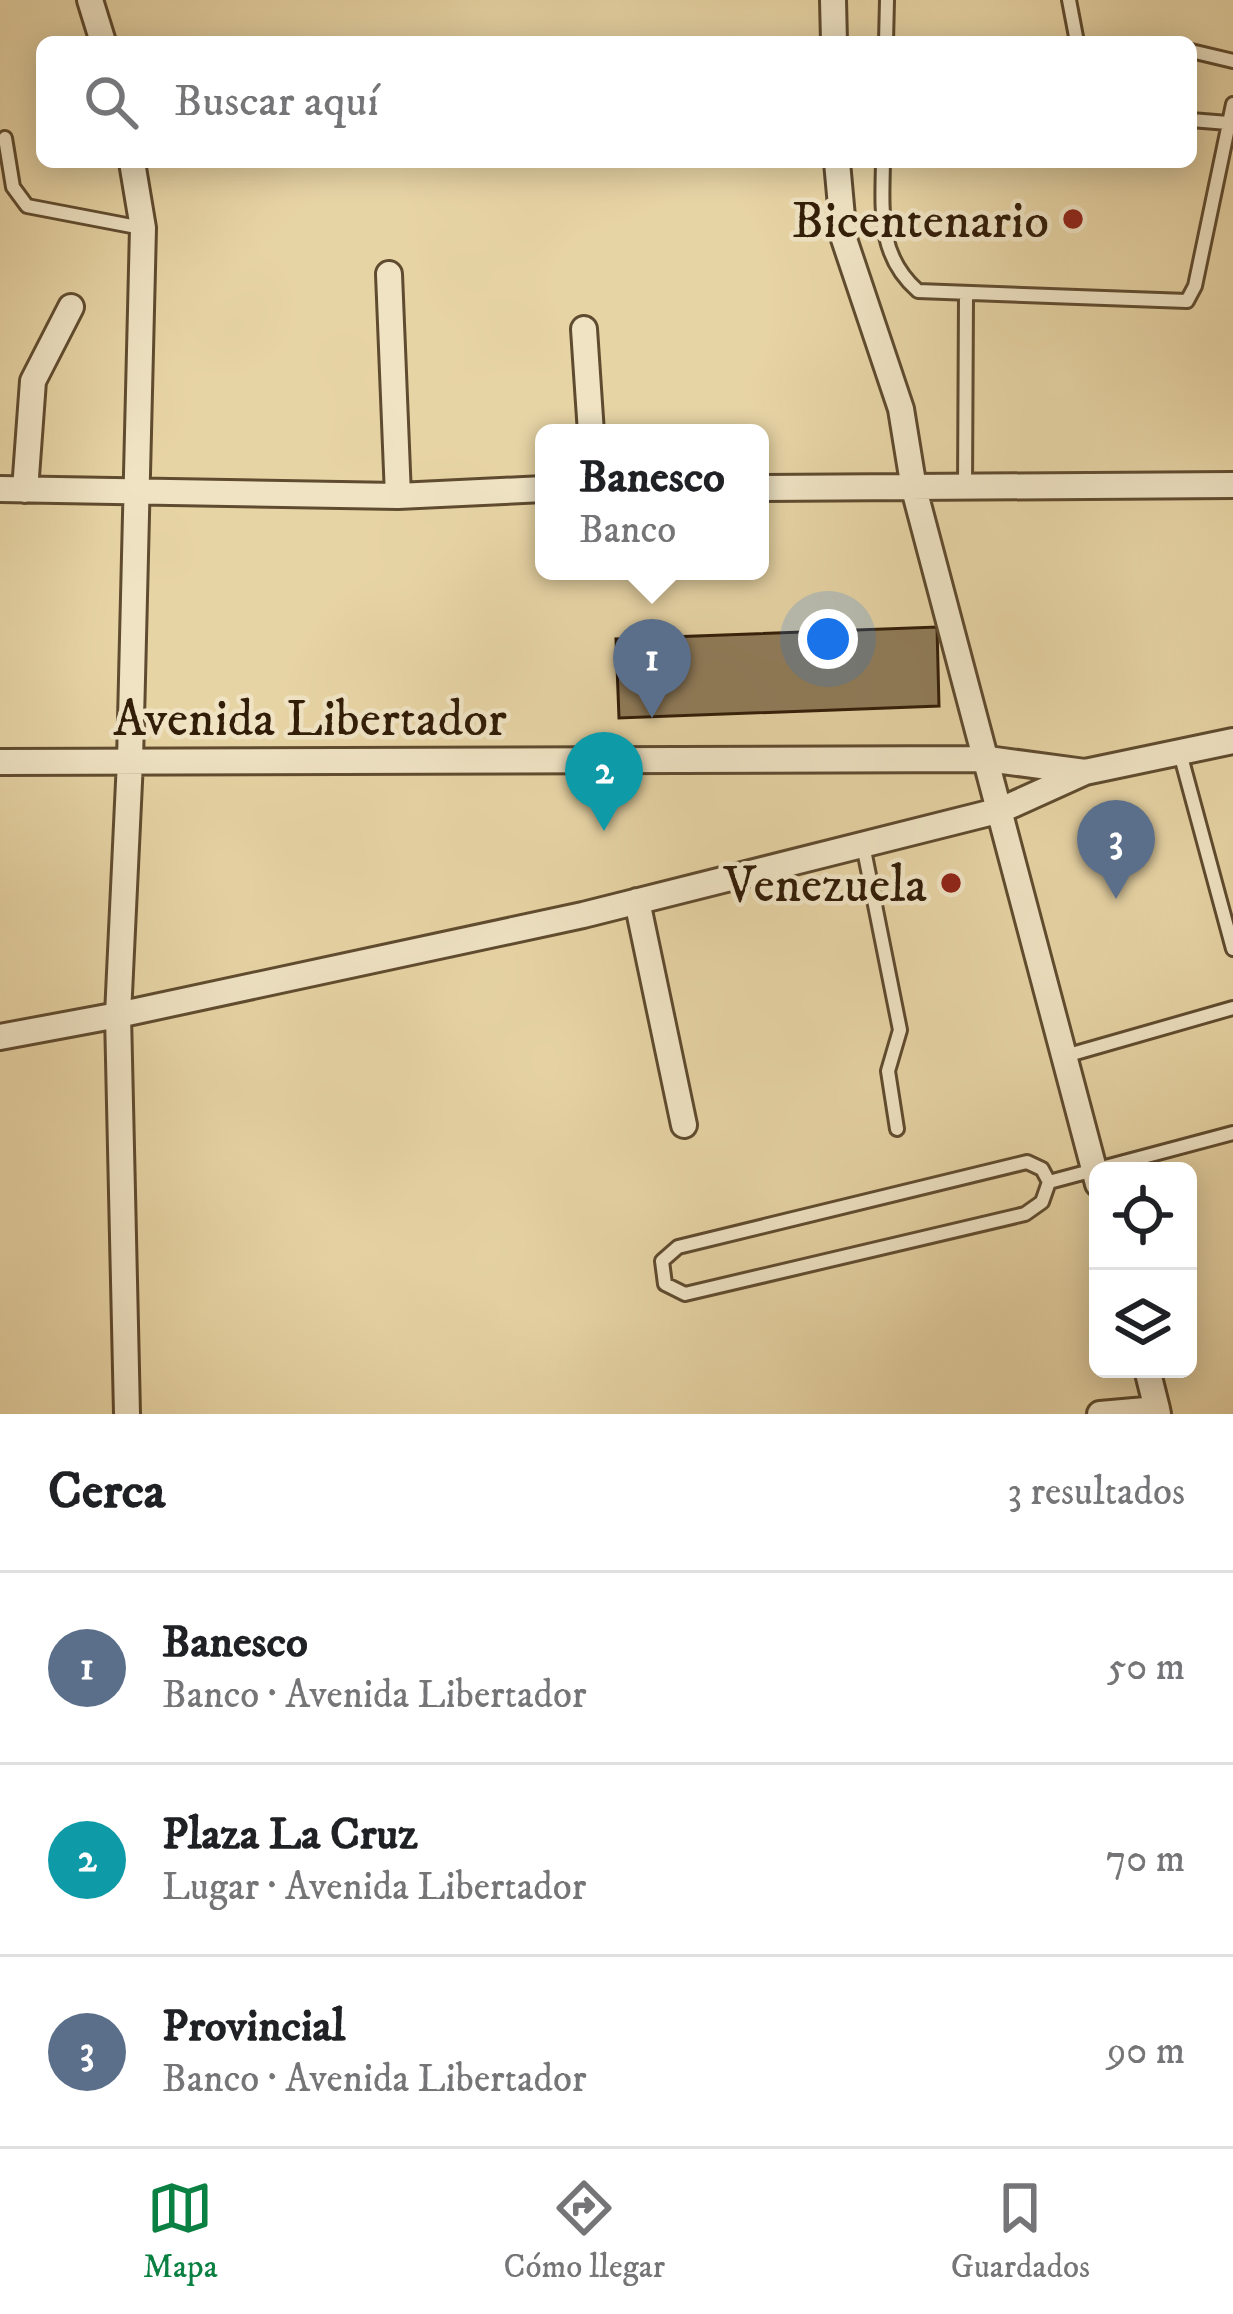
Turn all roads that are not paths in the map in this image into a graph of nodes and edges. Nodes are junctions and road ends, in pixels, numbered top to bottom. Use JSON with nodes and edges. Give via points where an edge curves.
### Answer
{"nodes":[{"id":1,"x":90,"y":0,"type":"edge"},
{"id":2,"x":833,"y":0,"type":"edge"},
{"id":3,"x":887,"y":0,"type":"edge"},
{"id":4,"x":1069,"y":0,"type":"edge"},
{"id":5,"x":101,"y":36,"type":"edge"},
{"id":6,"x":834,"y":36,"type":"edge"},
{"id":7,"x":886,"y":36,"type":"edge"},
{"id":8,"x":1076,"y":36,"type":"edge"},
{"id":9,"x":1197,"y":52,"type":"edge"},
{"id":10,"x":1233,"y":61,"type":"edge"},
{"id":11,"x":1233,"y":104,"type":"edge"},
{"id":12,"x":1197,"y":120,"type":"edge"},
{"id":13,"x":1228,"y":123,"type":"junction"},
{"id":14,"x":5,"y":138,"type":"dead end"},
{"id":15,"x":133,"y":168,"type":"edge"},
{"id":16,"x":838,"y":168,"type":"edge"},
{"id":17,"x":883,"y":168,"type":"edge"},
{"id":18,"x":143,"y":228,"type":"junction"},
{"id":19,"x":389,"y":274,"type":"dead end"},
{"id":20,"x":966,"y":297,"type":"junction"},
{"id":21,"x":71,"y":307,"type":"dead end"},
{"id":22,"x":584,"y":329,"type":"dead end"},
{"id":23,"x":590,"y":424,"type":"edge"},
{"id":24,"x":1233,"y":485,"type":"edge"},
{"id":25,"x":769,"y":488,"type":"edge"},
{"id":26,"x":965,"y":488,"type":"junction"},
{"id":27,"x":535,"y":489,"type":"edge"},
{"id":28,"x":914,"y":489,"type":"junction"},
{"id":29,"x":12,"y":490,"type":"edge"},
{"id":30,"x":134,"y":493,"type":"junction"},
{"id":31,"x":398,"y":496,"type":"junction"},
{"id":32,"x":1233,"y":741,"type":"edge"},
{"id":33,"x":1180,"y":752,"type":"junction"},
{"id":34,"x":988,"y":759,"type":"junction"},
{"id":35,"x":130,"y":761,"type":"junction"},
{"id":36,"x":0,"y":762,"type":"edge"},
{"id":37,"x":1085,"y":772,"type":"junction"},
{"id":38,"x":1001,"y":810,"type":"junction"},
{"id":39,"x":862,"y":845,"type":"junction"},
{"id":40,"x":637,"y":901,"type":"junction"},
{"id":41,"x":1233,"y":949,"type":"edge"},
{"id":42,"x":1233,"y":1008,"type":"edge"},
{"id":43,"x":118,"y":1016,"type":"junction"},
{"id":44,"x":0,"y":1037,"type":"edge"},
{"id":45,"x":1065,"y":1057,"type":"junction"},
{"id":46,"x":684,"y":1125,"type":"dead end"},
{"id":47,"x":897,"y":1129,"type":"dead end"},
{"id":48,"x":1233,"y":1132,"type":"edge"},
{"id":49,"x":1092,"y":1162,"type":"edge"},
{"id":50,"x":1142,"y":1162,"type":"edge"},
{"id":51,"x":1089,"y":1178,"type":"edge"},
{"id":52,"x":1049,"y":1182,"type":"junction"},
{"id":53,"x":1149,"y":1378,"type":"edge"},
{"id":54,"x":1158,"y":1412,"type":"edge"},
{"id":55,"x":127,"y":1414,"type":"edge"},
{"id":56,"x":1100,"y":1414,"type":"edge"}],
"edges":[{"from":1,"to":5,"type":"street"},
{"from":2,"to":6,"type":"street"},
{"from":3,"to":7,"type":"lane"},
{"from":4,"to":8,"type":"lane"},
{"from":9,"to":10,"type":"lane"},
{"from":11,"to":13,"type":"lane"},
{"from":12,"to":13,"type":"lane"},
{"from":13,"to":20,"type":"lane","via":[[1187,301]]},
{"from":14,"to":18,"type":"lane","via":[[13,188],[27,206]]},
{"from":15,"to":18,"type":"street"},
{"from":16,"to":28,"type":"street","via":[[844,239],[896,392]]},
{"from":17,"to":20,"type":"lane","via":[[882,229],[898,273],[918,291]]},
{"from":18,"to":30,"type":"street"},
{"from":19,"to":31,"type":"street"},
{"from":20,"to":26,"type":"lane"},
{"from":21,"to":29,"type":"street","via":[[33,380]]},
{"from":22,"to":23,"type":"street"},
{"from":24,"to":26,"type":"street"},
{"from":25,"to":28,"type":"street"},
{"from":26,"to":28,"type":"street"},
{"from":27,"to":31,"type":"street"},
{"from":28,"to":34,"type":"street"},
{"from":29,"to":30,"type":"street"},
{"from":30,"to":31,"type":"street"},
{"from":30,"to":35,"type":"street"},
{"from":32,"to":33,"type":"street"},
{"from":33,"to":37,"type":"street"},
{"from":33,"to":41,"type":"lane"},
{"from":34,"to":35,"type":"street","name":"Avenida Libertador"},
{"from":34,"to":37,"type":"street","name":"Avenida Libertador"},
{"from":34,"to":38,"type":"street"},
{"from":35,"to":36,"type":"street","name":"Avenida Libertador"},
{"from":35,"to":43,"type":"street"},
{"from":37,"to":38,"type":"street"},
{"from":38,"to":39,"type":"street"},
{"from":38,"to":45,"type":"street"},
{"from":39,"to":40,"type":"street"},
{"from":39,"to":47,"type":"lane","via":[[900,1030],[888,1071]]},
{"from":40,"to":43,"type":"street"},
{"from":40,"to":46,"type":"street"},
{"from":42,"to":45,"type":"lane"},
{"from":43,"to":44,"type":"street"},
{"from":43,"to":55,"type":"street"},
{"from":45,"to":49,"type":"street"},
{"from":48,"to":50,"type":"lane"},
{"from":51,"to":52,"type":"lane"},
{"from":52,"to":52,"type":"lane","via":[[1042,1202],[1024,1214],[685,1294],[664,1284],[662,1261],[679,1247],[1021,1163],[1042,1169]]},
{"from":53,"to":54,"type":"street"},
{"from":54,"to":56,"type":"street"}]}
